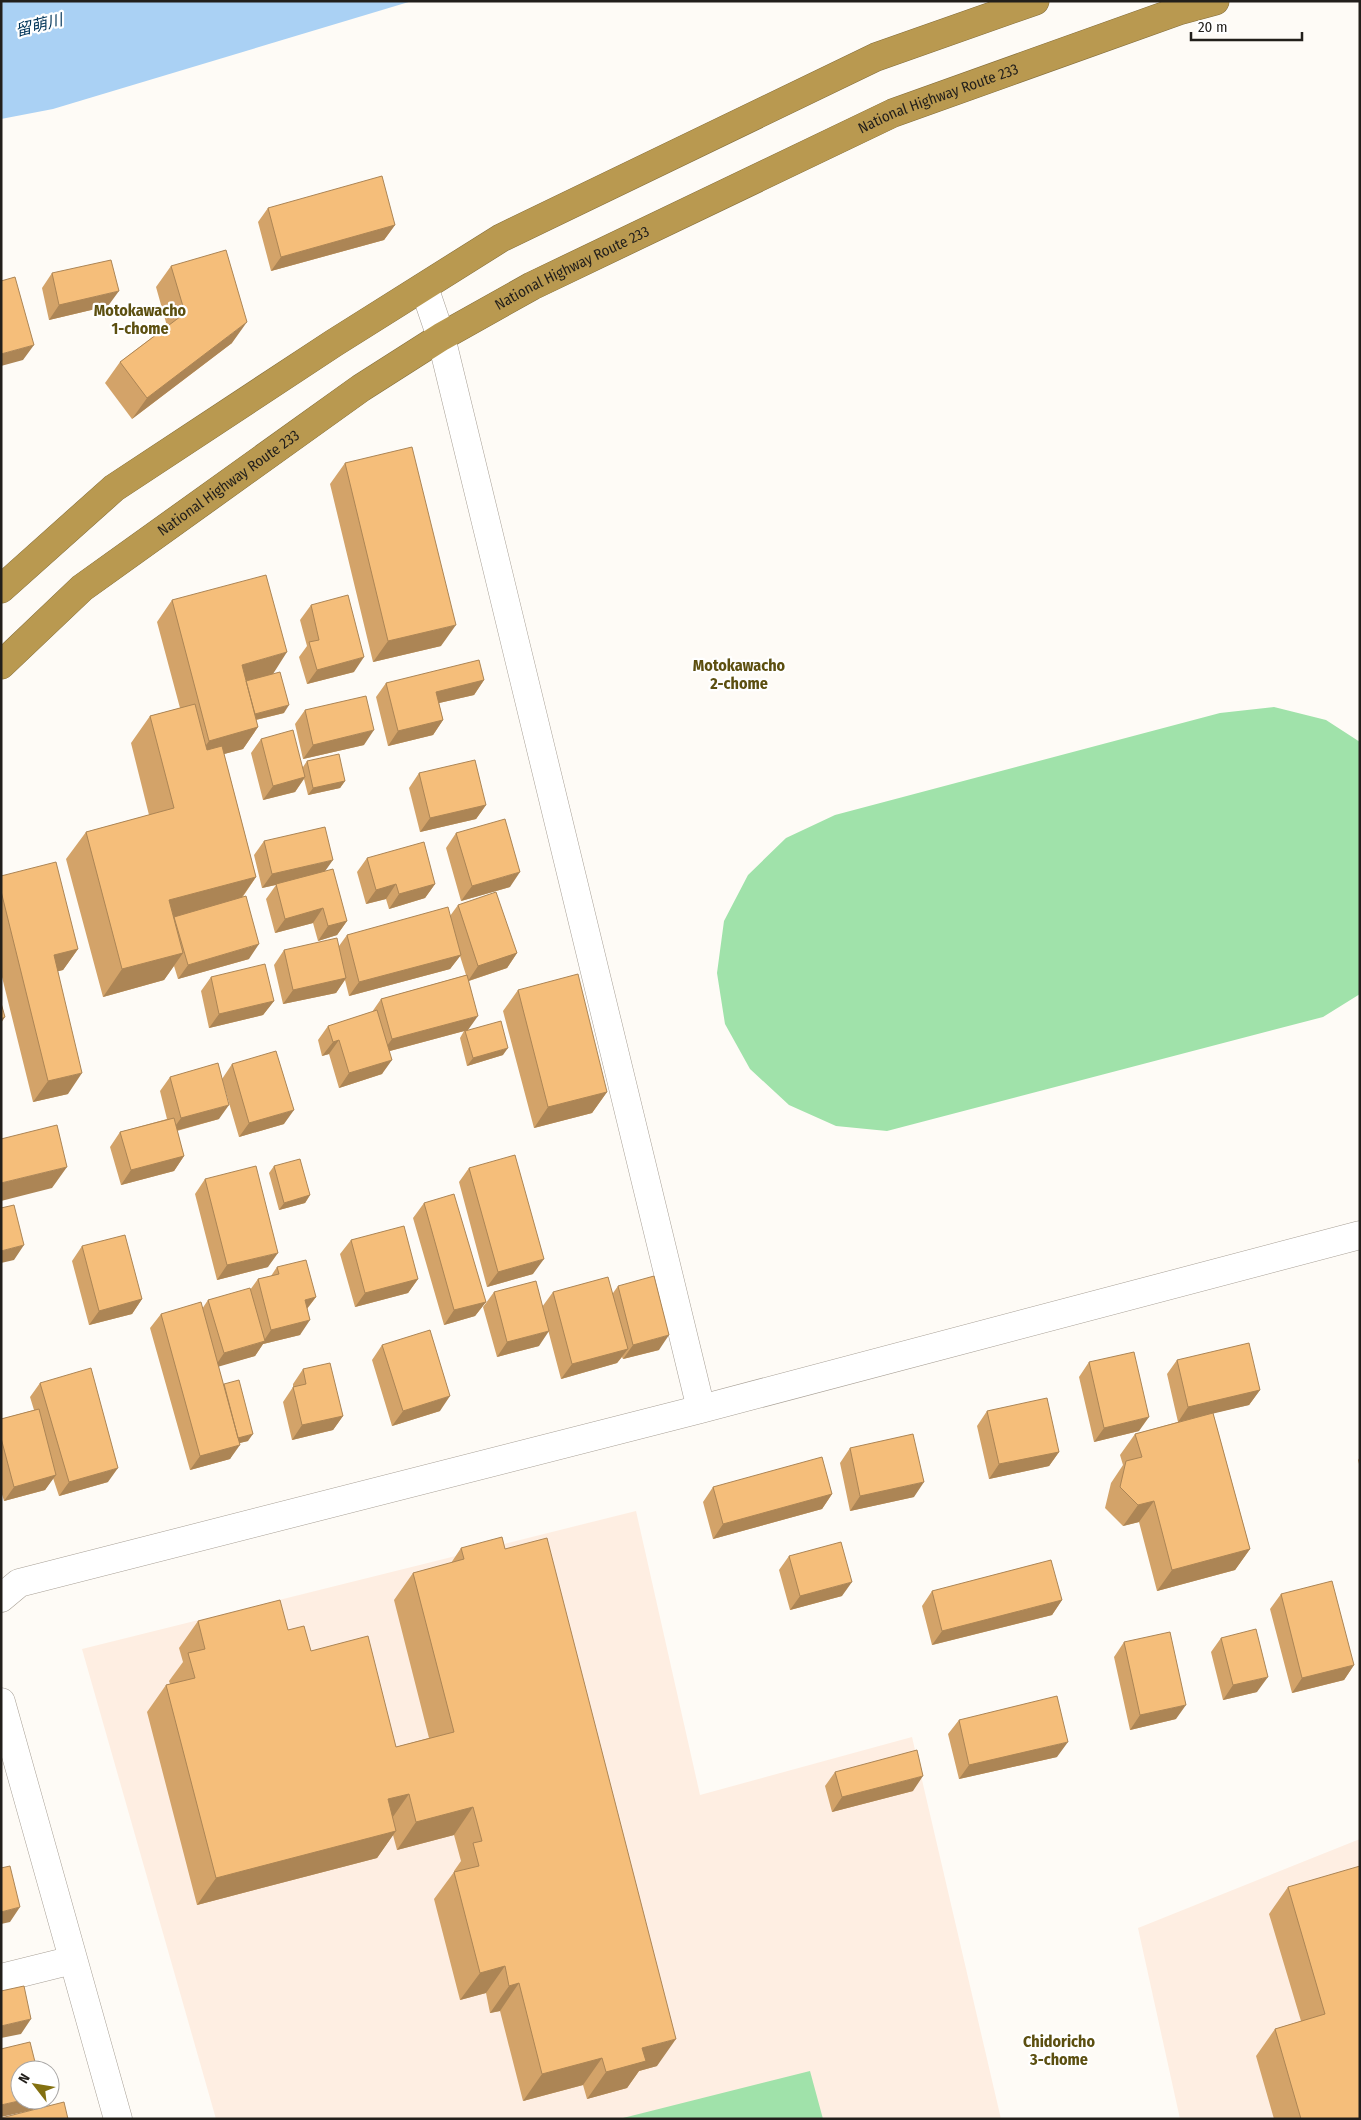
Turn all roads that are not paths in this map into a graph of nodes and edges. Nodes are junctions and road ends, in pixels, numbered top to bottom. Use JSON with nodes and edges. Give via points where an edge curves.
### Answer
{"nodes":[{"id":1,"x":1035,"y":1,"type":"edge"},
{"id":2,"x":1215,"y":1,"type":"edge"},
{"id":3,"x":424,"y":288,"type":"junction"},
{"id":4,"x":441,"y":337,"type":"junction"},
{"id":5,"x":1,"y":589,"type":"edge"},
{"id":6,"x":1,"y":665,"type":"edge"},
{"id":7,"x":1360,"y":1235,"type":"edge"},
{"id":8,"x":701,"y":1409,"type":"junction"},
{"id":9,"x":1,"y":1598,"type":"edge"},
{"id":10,"x":1,"y":1702,"type":"edge"},
{"id":11,"x":73,"y":1960,"type":"junction"},
{"id":12,"x":1,"y":1978,"type":"edge"},
{"id":13,"x":118,"y":2119,"type":"edge"}],
"edges":[{"from":1,"to":3,"type":"highway","via":[[876,56],[501,238]]},
{"from":2,"to":4,"type":"highway","name":"National Highway Route 233","via":[[1178,11],[893,113],[532,286]]},
{"from":3,"to":4,"type":"street"},
{"from":3,"to":5,"type":"highway","via":[[114,488]]},
{"from":4,"to":6,"type":"highway","name":"National Highway Route 233","via":[[361,388],[82,588]]},
{"from":4,"to":8,"type":"street"},
{"from":7,"to":8,"type":"street"},
{"from":8,"to":9,"type":"street","via":[[19,1583]]},
{"from":10,"to":11,"type":"street"},
{"from":11,"to":12,"type":"street"},
{"from":11,"to":13,"type":"street"}]}
